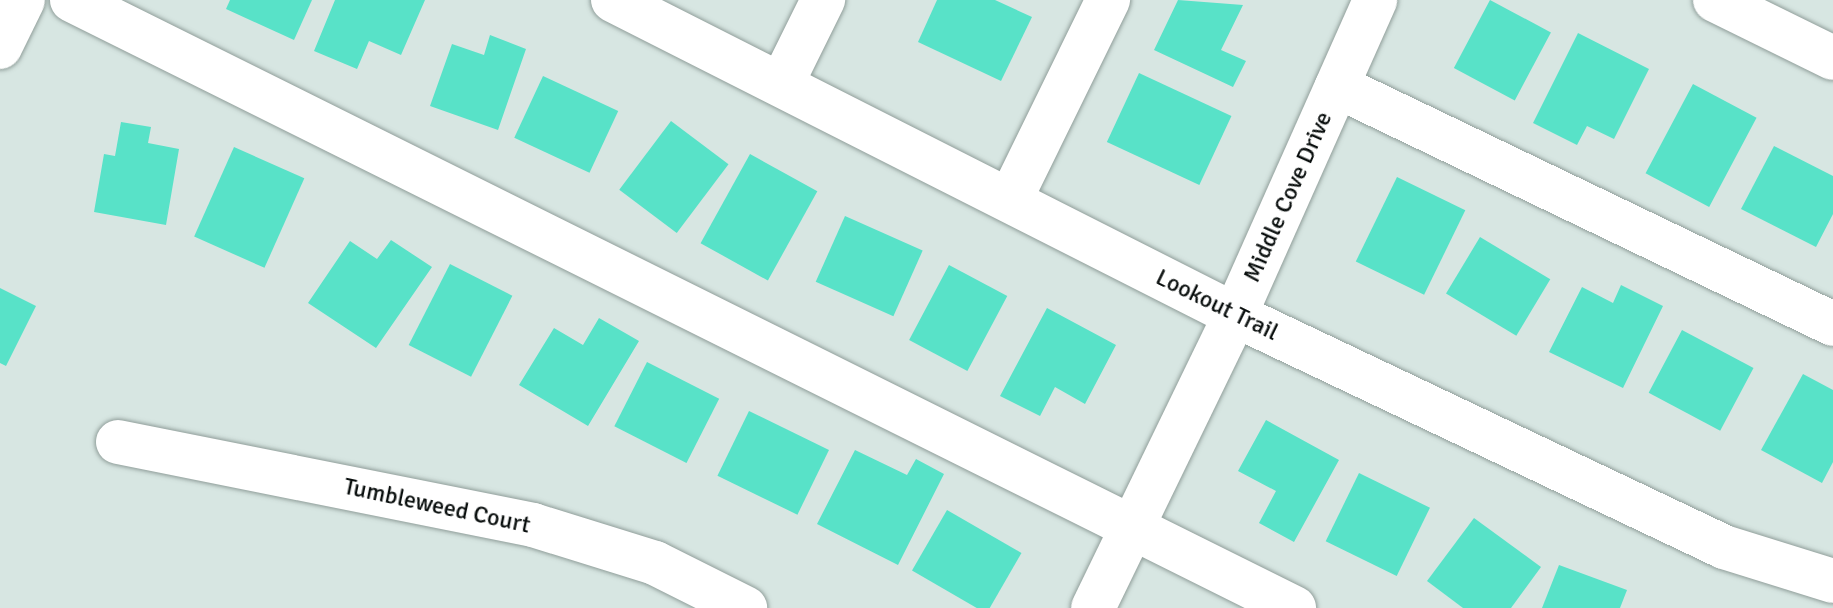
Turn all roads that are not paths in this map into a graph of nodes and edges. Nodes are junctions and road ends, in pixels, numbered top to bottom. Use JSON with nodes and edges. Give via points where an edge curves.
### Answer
{"nodes":[{"id":1,"x":23,"y":0,"type":"edge"},
{"id":2,"x":72,"y":0,"type":"edge"},
{"id":3,"x":613,"y":0,"type":"edge"},
{"id":4,"x":823,"y":0,"type":"edge"},
{"id":5,"x":1108,"y":0,"type":"edge"},
{"id":6,"x":1375,"y":0,"type":"edge"},
{"id":7,"x":1715,"y":0,"type":"edge"},
{"id":8,"x":0,"y":47,"type":"edge"},
{"id":9,"x":1833,"y":58,"type":"edge"},
{"id":10,"x":782,"y":83,"type":"junction"},
{"id":11,"x":1337,"y":86,"type":"junction"},
{"id":12,"x":1010,"y":200,"type":"junction"},
{"id":13,"x":1235,"y":315,"type":"junction"},
{"id":14,"x":1833,"y":324,"type":"edge"},
{"id":15,"x":118,"y":442,"type":"dead end"},
{"id":16,"x":1131,"y":529,"type":"junction"},
{"id":17,"x":1833,"y":581,"type":"edge"},
{"id":18,"x":745,"y":608,"type":"edge"},
{"id":19,"x":1093,"y":608,"type":"edge"},
{"id":20,"x":1294,"y":608,"type":"edge"}],
"edges":[{"from":1,"to":8,"type":"street"},
{"from":2,"to":16,"type":"street"},
{"from":3,"to":10,"type":"street","name":"Lookout Trail"},
{"from":4,"to":10,"type":"street"},
{"from":5,"to":12,"type":"street"},
{"from":6,"to":11,"type":"street","name":"Middle Cove Drive"},
{"from":7,"to":9,"type":"street"},
{"from":10,"to":12,"type":"street","name":"Lookout Trail"},
{"from":11,"to":13,"type":"street","name":"Middle Cove Drive"},
{"from":11,"to":14,"type":"street"},
{"from":12,"to":13,"type":"street","name":"Lookout Trail"},
{"from":13,"to":16,"type":"street","name":"Middle Cove Drive"},
{"from":13,"to":17,"type":"street","name":"Lookout Trail","via":[[1724,547]]},
{"from":15,"to":18,"type":"street","name":"Tumbleweed Court","via":[[533,525],[655,563]]},
{"from":16,"to":19,"type":"street","name":"Middle Cove Drive"},
{"from":16,"to":20,"type":"street"}]}
